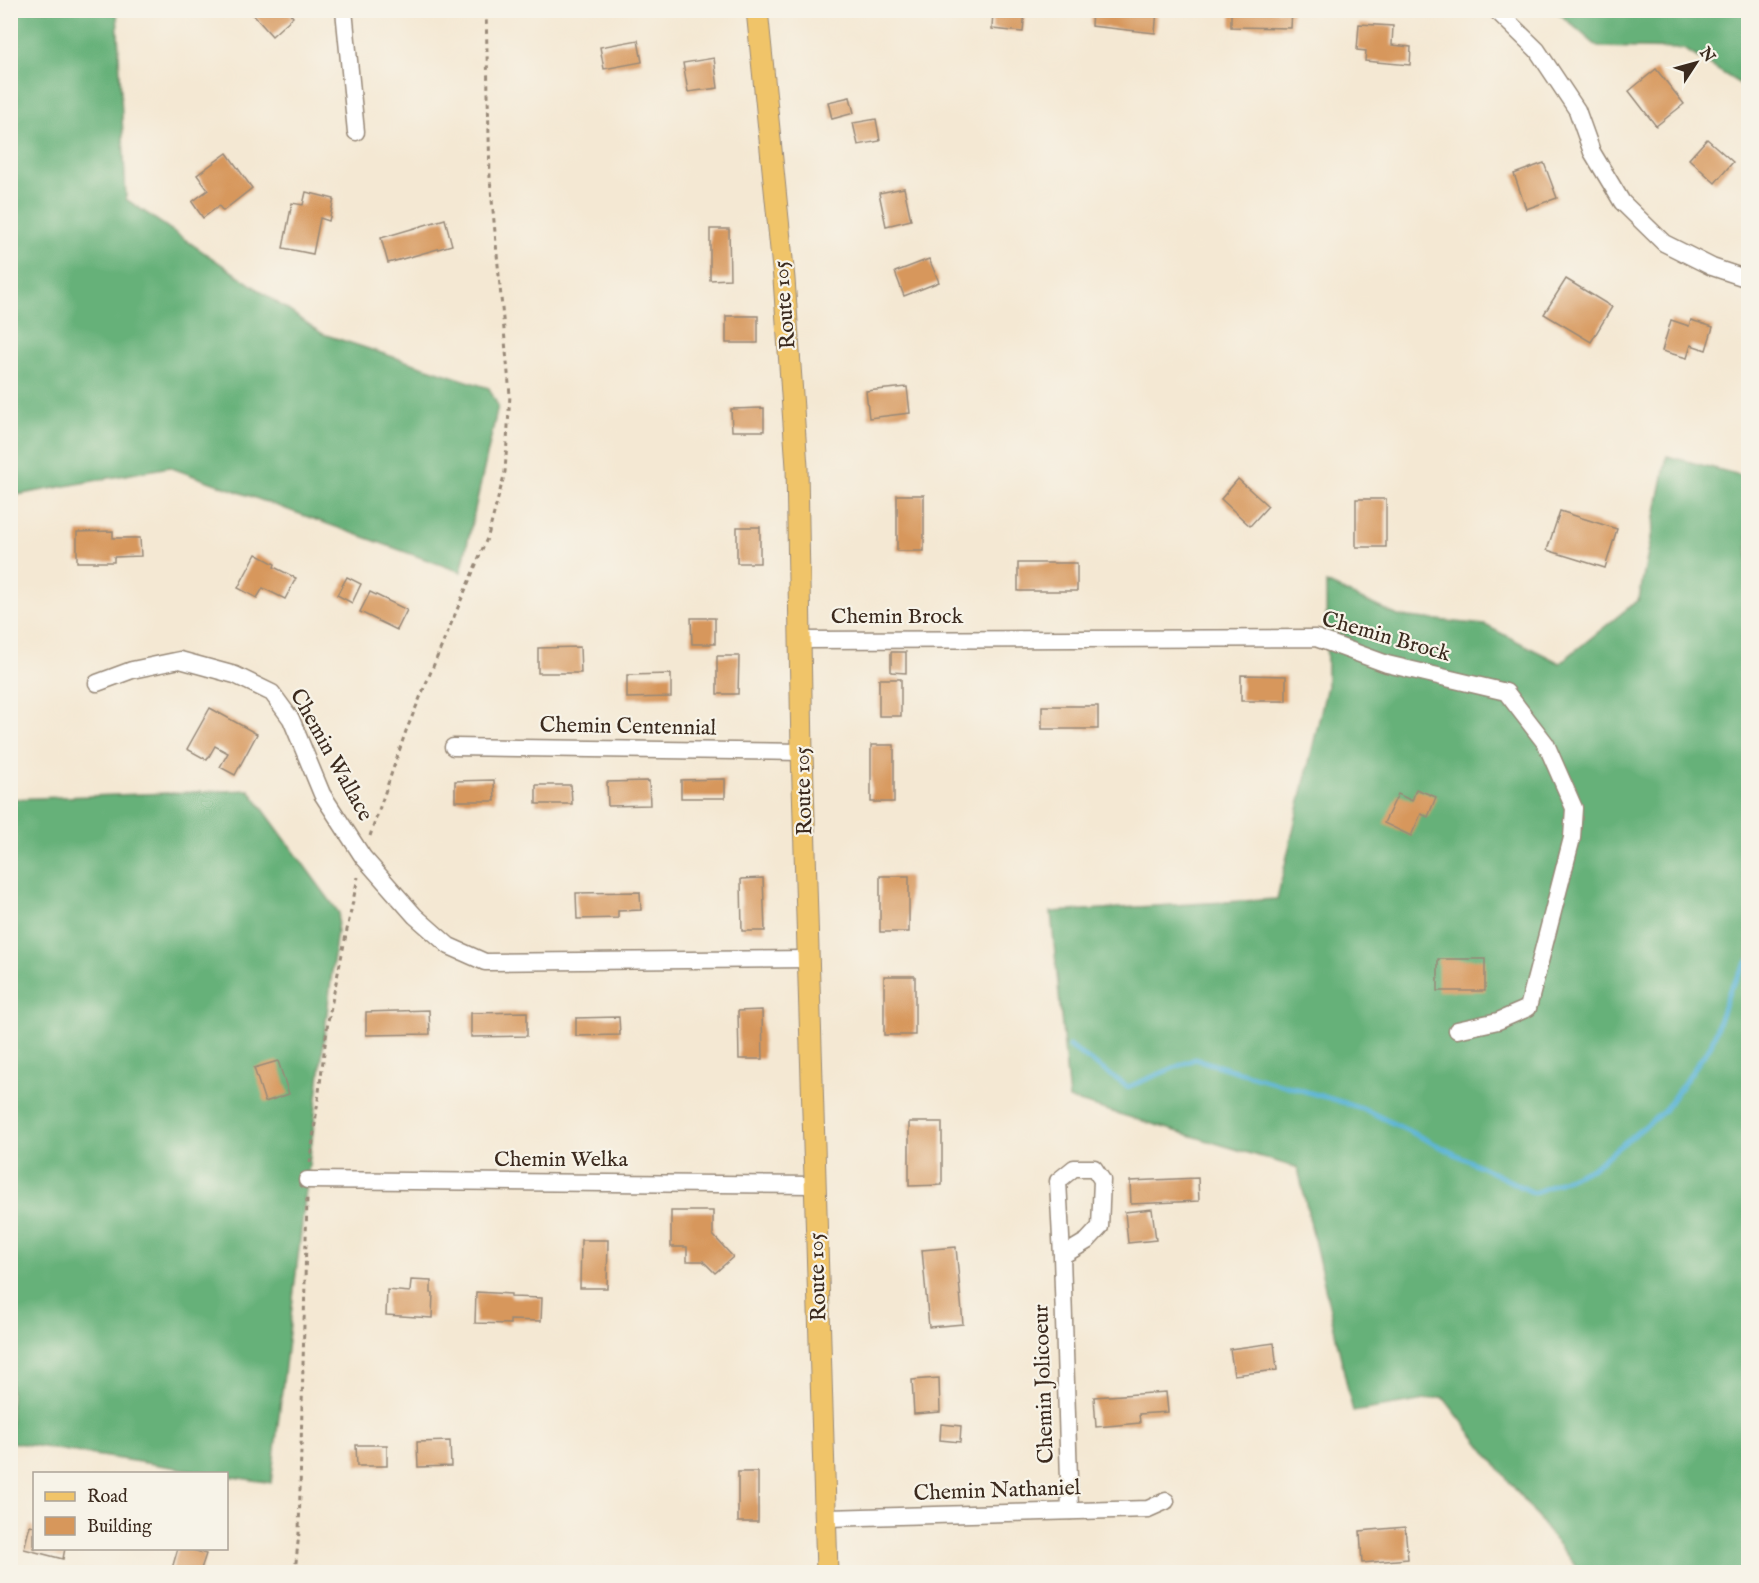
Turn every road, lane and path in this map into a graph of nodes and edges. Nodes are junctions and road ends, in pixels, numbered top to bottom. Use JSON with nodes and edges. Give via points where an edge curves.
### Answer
{"nodes":[{"id":1,"x":344,"y":10,"type":"edge"},
{"id":2,"x":486,"y":10,"type":"edge"},
{"id":3,"x":758,"y":10,"type":"edge"},
{"id":4,"x":1496,"y":10,"type":"edge"},
{"id":5,"x":356,"y":132,"type":"dead end"},
{"id":6,"x":1749,"y":279,"type":"edge"},
{"id":7,"x":801,"y":640,"type":"junction"},
{"id":8,"x":97,"y":683,"type":"dead end"},
{"id":9,"x":453,"y":747,"type":"dead end"},
{"id":10,"x":802,"y":752,"type":"junction"},
{"id":11,"x":363,"y":857,"type":"junction"},
{"id":12,"x":809,"y":959,"type":"junction"},
{"id":13,"x":1457,"y":1030,"type":"dead end"},
{"id":14,"x":307,"y":1180,"type":"junction"},
{"id":15,"x":815,"y":1185,"type":"junction"},
{"id":16,"x":1062,"y":1256,"type":"junction"},
{"id":17,"x":1166,"y":1501,"type":"dead end"},
{"id":18,"x":1070,"y":1511,"type":"junction"},
{"id":19,"x":827,"y":1518,"type":"junction"},
{"id":20,"x":295,"y":1572,"type":"edge"},
{"id":21,"x":827,"y":1572,"type":"edge"}],
"edges":[{"from":1,"to":5,"type":"street"},
{"from":2,"to":11,"type":"path","via":[[489,178],[510,395],[506,472],[488,536],[406,731]]},
{"from":3,"to":7,"type":"main road","name":"Route 105","via":[[784,279],[797,467]]},
{"from":4,"to":6,"type":"street","via":[[1537,50],[1577,110],[1592,152],[1622,202],[1664,243],[1712,267]]},
{"from":7,"to":10,"type":"main road","name":"Route 105"},
{"from":7,"to":13,"type":"street","name":"Chemin Brock","via":[[1316,638],[1387,664],[1506,692],[1546,744],[1574,808],[1572,838],[1528,1008],[1498,1021]]},
{"from":8,"to":11,"type":"street","name":"Chemin Wallace","via":[[132,670],[180,660],[235,675],[272,693],[291,719],[322,794]]},
{"from":9,"to":10,"type":"street","name":"Chemin Centennial"},
{"from":10,"to":12,"type":"main road","name":"Route 105"},
{"from":11,"to":12,"type":"street","name":"Chemin Wallace","via":[[449,946],[485,962]]},
{"from":11,"to":14,"type":"path","via":[[328,1021]]},
{"from":12,"to":15,"type":"main road","name":"Route 105"},
{"from":14,"to":15,"type":"street","name":"Chemin Welka"},
{"from":14,"to":20,"type":"path"},
{"from":15,"to":19,"type":"main road","name":"Route 105"},
{"from":16,"to":16,"type":"street","name":"Chemin Jolicoeur","via":[[1087,1241],[1100,1227],[1102,1180],[1094,1168],[1074,1168],[1058,1181]]},
{"from":16,"to":18,"type":"street","name":"Chemin Jolicoeur"},
{"from":17,"to":18,"type":"street","name":"Chemin Nathaniel","via":[[1148,1509]]},
{"from":18,"to":19,"type":"street","name":"Chemin Nathaniel"},
{"from":19,"to":21,"type":"main road","name":"Route 105"}]}
